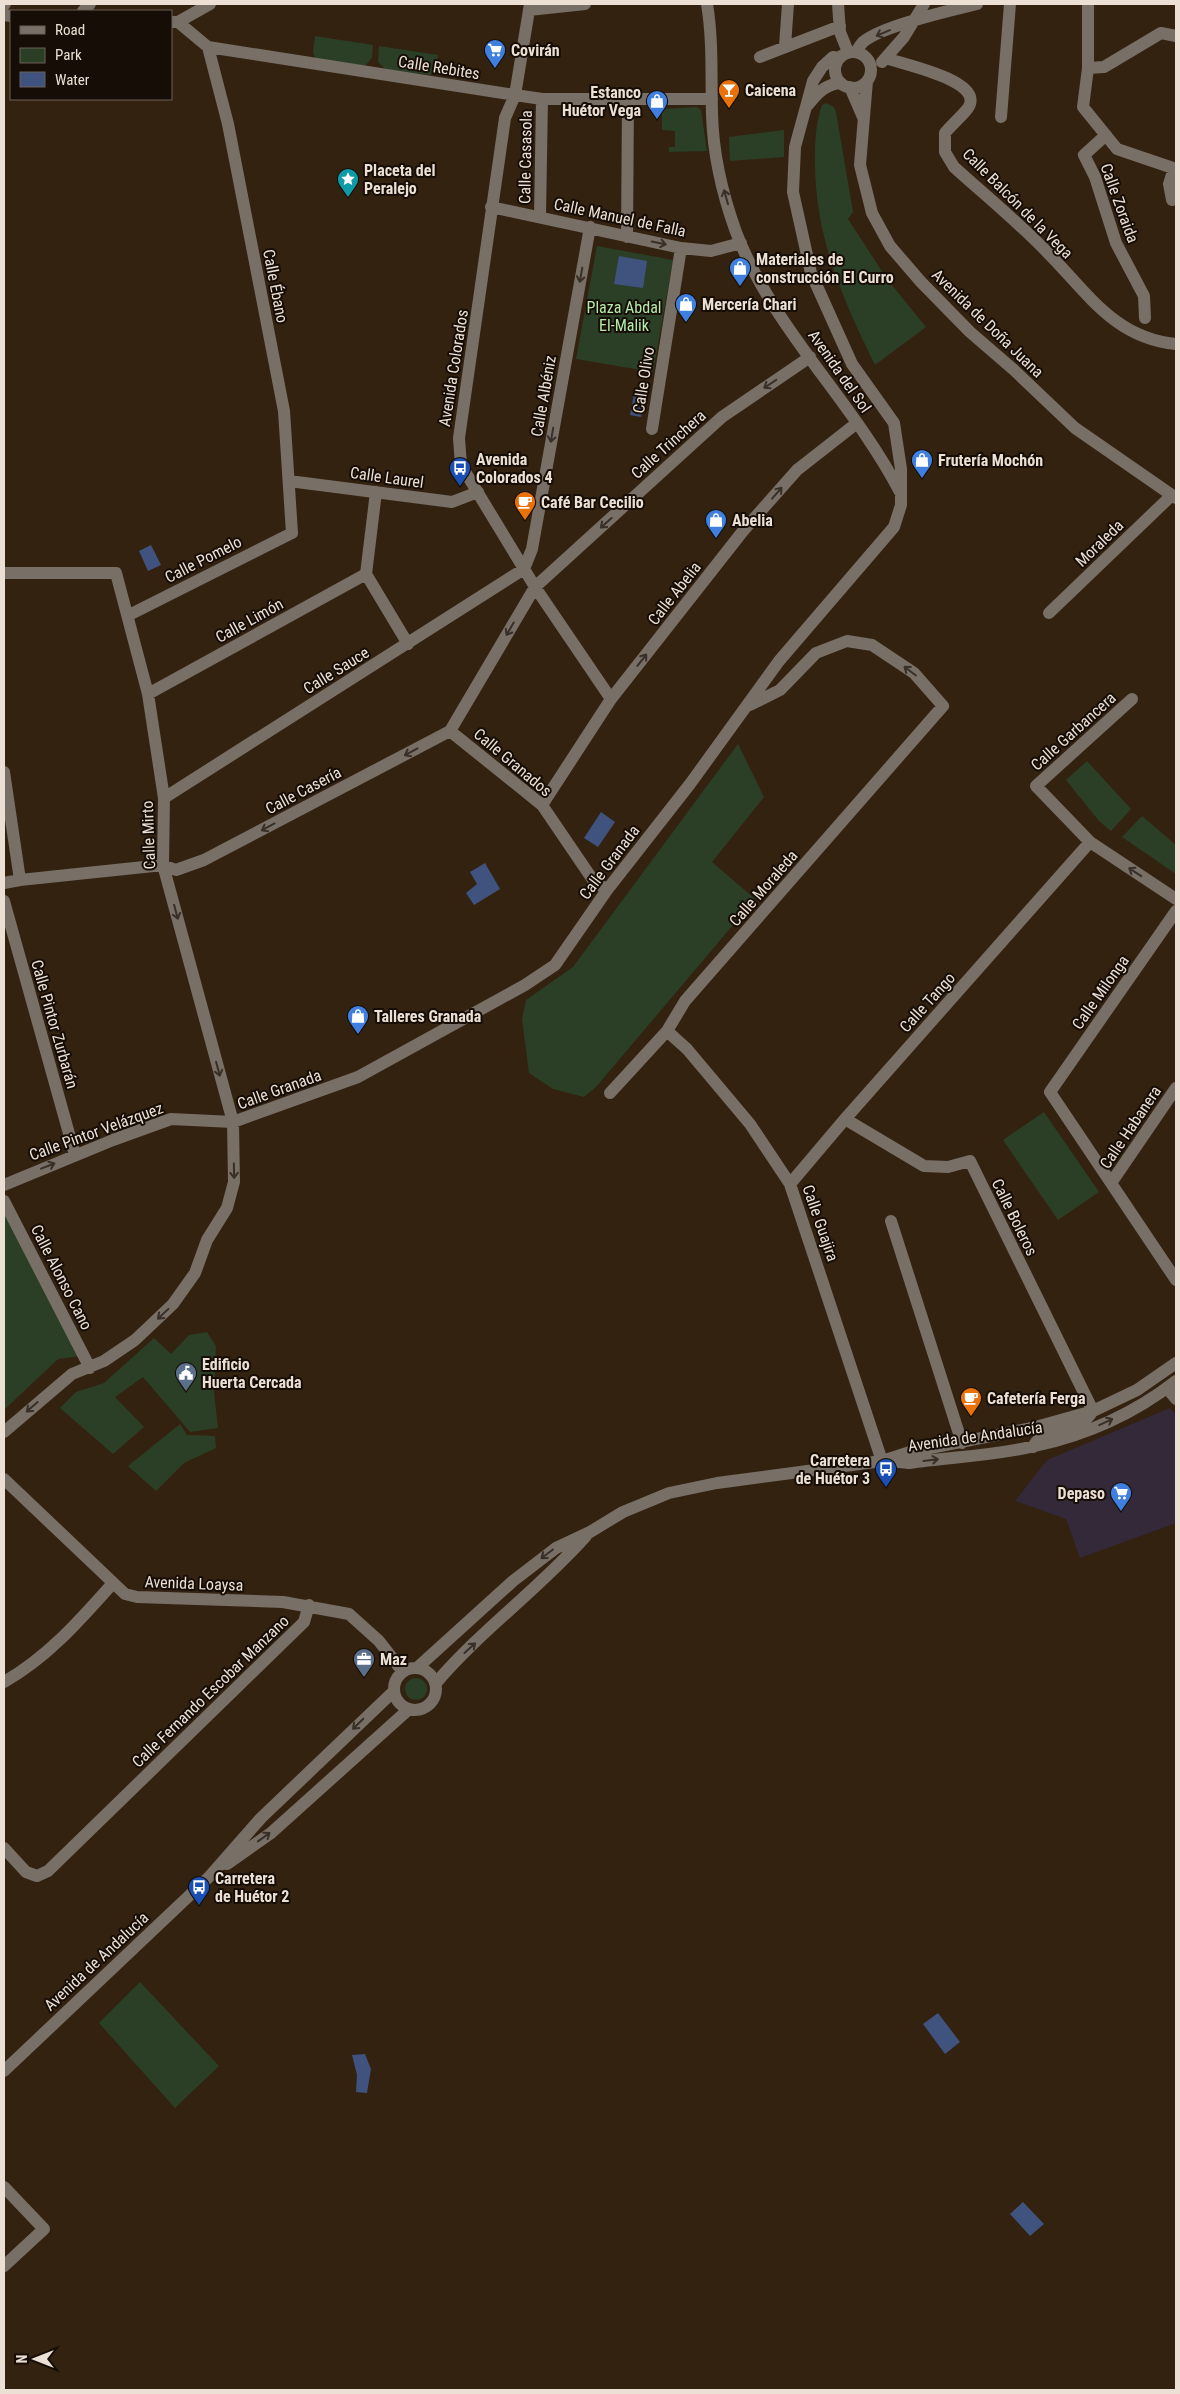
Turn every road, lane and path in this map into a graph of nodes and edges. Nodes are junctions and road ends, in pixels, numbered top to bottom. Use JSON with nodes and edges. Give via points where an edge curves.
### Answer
{"nodes":[{"id":1,"x":210,"y":4,"type":"edge"},
{"id":2,"x":585,"y":4,"type":"edge"},
{"id":3,"x":707,"y":4,"type":"edge"},
{"id":4,"x":788,"y":4,"type":"edge"},
{"id":5,"x":838,"y":4,"type":"edge"},
{"id":6,"x":924,"y":4,"type":"edge"},
{"id":7,"x":978,"y":4,"type":"edge"},
{"id":8,"x":1010,"y":4,"type":"edge"},
{"id":9,"x":1088,"y":4,"type":"edge"},
{"id":10,"x":530,"y":7,"type":"edge"},
{"id":11,"x":915,"y":21,"type":"junction"},
{"id":12,"x":175,"y":22,"type":"edge"},
{"id":13,"x":840,"y":26,"type":"junction"},
{"id":14,"x":1176,"y":36,"type":"edge"},
{"id":15,"x":785,"y":46,"type":"junction"},
{"id":16,"x":208,"y":48,"type":"junction"},
{"id":17,"x":848,"y":54,"type":"junction"},
{"id":18,"x":760,"y":57,"type":"dead end"},
{"id":19,"x":886,"y":58,"type":"junction"},
{"id":20,"x":1088,"y":68,"type":"junction"},
{"id":21,"x":869,"y":78,"type":"junction"},
{"id":22,"x":846,"y":85,"type":"junction"},
{"id":23,"x":515,"y":96,"type":"junction"},
{"id":24,"x":542,"y":99,"type":"junction"},
{"id":25,"x":628,"y":99,"type":"junction"},
{"id":26,"x":712,"y":99,"type":"junction"},
{"id":27,"x":805,"y":108,"type":"junction"},
{"id":28,"x":1001,"y":117,"type":"dead end"},
{"id":29,"x":864,"y":119,"type":"junction"},
{"id":30,"x":1106,"y":135,"type":"junction"},
{"id":31,"x":1175,"y":168,"type":"edge"},
{"id":32,"x":1172,"y":200,"type":"dead end"},
{"id":33,"x":491,"y":207,"type":"junction"},
{"id":34,"x":540,"y":216,"type":"junction"},
{"id":35,"x":590,"y":227,"type":"junction"},
{"id":36,"x":627,"y":237,"type":"junction"},
{"id":37,"x":741,"y":243,"type":"junction"},
{"id":38,"x":681,"y":248,"type":"junction"},
{"id":39,"x":1145,"y":318,"type":"dead end"},
{"id":40,"x":1176,"y":344,"type":"edge"},
{"id":41,"x":810,"y":357,"type":"junction"},
{"id":42,"x":857,"y":423,"type":"junction"},
{"id":43,"x":652,"y":429,"type":"dead end"},
{"id":44,"x":289,"y":481,"type":"junction"},
{"id":45,"x":376,"y":492,"type":"junction"},
{"id":46,"x":478,"y":492,"type":"junction"},
{"id":47,"x":901,"y":494,"type":"junction"},
{"id":48,"x":1174,"y":496,"type":"edge"},
{"id":49,"x":292,"y":533,"type":"joint"},
{"id":50,"x":524,"y":569,"type":"junction"},
{"id":51,"x":4,"y":574,"type":"edge"},
{"id":52,"x":366,"y":574,"type":"junction"},
{"id":53,"x":535,"y":587,"type":"junction"},
{"id":54,"x":1049,"y":614,"type":"dead end"},
{"id":55,"x":129,"y":615,"type":"junction"},
{"id":56,"x":408,"y":644,"type":"junction"},
{"id":57,"x":148,"y":694,"type":"junction"},
{"id":58,"x":611,"y":699,"type":"junction"},
{"id":59,"x":1132,"y":699,"type":"dead end"},
{"id":60,"x":748,"y":706,"type":"junction"},
{"id":61,"x":450,"y":731,"type":"junction"},
{"id":62,"x":4,"y":772,"type":"edge"},
{"id":63,"x":164,"y":798,"type":"junction"},
{"id":64,"x":542,"y":805,"type":"junction"},
{"id":65,"x":1090,"y":842,"type":"junction"},
{"id":66,"x":163,"y":865,"type":"junction"},
{"id":67,"x":20,"y":880,"type":"junction"},
{"id":68,"x":4,"y":883,"type":"edge"},
{"id":69,"x":607,"y":890,"type":"junction"},
{"id":70,"x":1176,"y":899,"type":"edge"},
{"id":71,"x":4,"y":901,"type":"edge"},
{"id":72,"x":1176,"y":911,"type":"edge"},
{"id":73,"x":667,"y":1030,"type":"junction"},
{"id":74,"x":1176,"y":1088,"type":"edge"},
{"id":75,"x":1050,"y":1092,"type":"joint"},
{"id":76,"x":610,"y":1093,"type":"dead end"},
{"id":77,"x":845,"y":1119,"type":"junction"},
{"id":78,"x":233,"y":1122,"type":"junction"},
{"id":79,"x":75,"y":1155,"type":"junction"},
{"id":80,"x":1111,"y":1183,"type":"junction"},
{"id":81,"x":790,"y":1184,"type":"junction"},
{"id":82,"x":4,"y":1185,"type":"edge"},
{"id":83,"x":4,"y":1201,"type":"edge"},
{"id":84,"x":891,"y":1221,"type":"dead end"},
{"id":85,"x":1176,"y":1280,"type":"edge"},
{"id":86,"x":1176,"y":1363,"type":"edge"},
{"id":87,"x":90,"y":1368,"type":"junction"},
{"id":88,"x":1172,"y":1385,"type":"edge"},
{"id":89,"x":1176,"y":1399,"type":"edge"},
{"id":90,"x":1093,"y":1411,"type":"junction"},
{"id":91,"x":4,"y":1432,"type":"edge"},
{"id":92,"x":962,"y":1443,"type":"junction"},
{"id":93,"x":1033,"y":1447,"type":"junction"},
{"id":94,"x":882,"y":1461,"type":"junction"},
{"id":95,"x":4,"y":1479,"type":"edge"},
{"id":96,"x":590,"y":1532,"type":"junction"},
{"id":97,"x":114,"y":1583,"type":"junction"},
{"id":98,"x":309,"y":1605,"type":"junction"},
{"id":99,"x":418,"y":1668,"type":"junction"},
{"id":100,"x":403,"y":1672,"type":"junction"},
{"id":101,"x":4,"y":1682,"type":"edge"},
{"id":102,"x":436,"y":1683,"type":"junction"},
{"id":103,"x":394,"y":1691,"type":"junction"},
{"id":104,"x":408,"y":1710,"type":"junction"},
{"id":105,"x":4,"y":1848,"type":"edge"},
{"id":106,"x":210,"y":1876,"type":"junction"},
{"id":107,"x":4,"y":2071,"type":"edge"},
{"id":108,"x":4,"y":2187,"type":"edge"},
{"id":109,"x":4,"y":2266,"type":"edge"}],
"edges":[{"from":1,"to":12,"type":"street"},
{"from":2,"to":10,"type":"street"},
{"from":3,"to":26,"type":"street","name":"Avenida del Sol","via":[[712,33]]},
{"from":4,"to":15,"type":"street"},
{"from":5,"to":13,"type":"street"},
{"from":6,"to":11,"type":"street"},
{"from":7,"to":11,"type":"street","name":"Calle Granada"},
{"from":8,"to":28,"type":"street"},
{"from":9,"to":20,"type":"street","name":"Calle Zoraida"},
{"from":10,"to":23,"type":"street","name":"Avenida Colorados"},
{"from":11,"to":17,"type":"street","name":"Calle Granada","one_way":true,"via":[[864,42]]},
{"from":11,"to":19,"type":"street"},
{"from":12,"to":16,"type":"street"},
{"from":13,"to":15,"type":"street"},
{"from":13,"to":17,"type":"street"},
{"from":14,"to":20,"type":"street","via":[[1161,33],[1104,67]]},
{"from":15,"to":18,"type":"street"},
{"from":16,"to":23,"type":"street","name":"Calle Rebites"},
{"from":16,"to":44,"type":"street","name":"Calle Ébano","via":[[228,124],[282,404]]},
{"from":17,"to":21,"type":"street","via":[[867,58]]},
{"from":17,"to":22,"type":"street","via":[[836,68],[838,79]]},
{"from":17,"to":27,"type":"street","name":"Calle Granada","via":[[833,57],[822,67],[813,81]]},
{"from":19,"to":21,"type":"street"},
{"from":19,"to":40,"type":"street","name":"Calle Balcón de la Vega","via":[[939,74],[967,92],[971,98],[970,105],[945,133],[945,152],[954,167],[1047,252],[1086,296],[1110,317],[1159,342]]},
{"from":20,"to":30,"type":"street","name":"Calle Zoraida","via":[[1084,107]]},
{"from":21,"to":22,"type":"street","via":[[860,87]]},
{"from":21,"to":29,"type":"street","name":"Avenida de Doña Juana"},
{"from":22,"to":27,"type":"street","name":"Calle Granada","via":[[834,84],[819,92]]},
{"from":22,"to":29,"type":"street","name":"Avenida de Doña Juana"},
{"from":23,"to":24,"type":"street","name":"Calle Rebites"},
{"from":23,"to":33,"type":"street","name":"Avenida Colorados","via":[[505,118]]},
{"from":24,"to":25,"type":"street","name":"Calle Rebites"},
{"from":24,"to":34,"type":"street","name":"Calle Casasola"},
{"from":25,"to":26,"type":"street","name":"Calle Rebites"},
{"from":25,"to":36,"type":"street"},
{"from":37,"to":26,"type":"street","name":"Avenida del Sol","one_way":true,"via":[[720,177]]},
{"from":27,"to":47,"type":"street","name":"Calle Granada","via":[[795,147],[793,192],[811,273],[852,364],[894,423],[900,453]]},
{"from":29,"to":48,"type":"street","name":"Avenida de Doña Juana","via":[[860,165],[872,213],[890,246],[970,332],[1075,428]]},
{"from":30,"to":31,"type":"street","name":"Calle Zoraida","via":[[1117,149]]},
{"from":30,"to":39,"type":"street","name":"Calle Zoraida","via":[[1084,155],[1095,177],[1116,243],[1144,296]]},
{"from":31,"to":32,"type":"street","name":"Calle Zoraida","via":[[1169,184]]},
{"from":33,"to":34,"type":"street","name":"Calle Manuel de Falla"},
{"from":33,"to":46,"type":"street","name":"Avenida Colorados","via":[[459,438],[461,465]]},
{"from":34,"to":35,"type":"street","name":"Calle Manuel de Falla"},
{"from":35,"to":36,"type":"street","name":"Calle Manuel de Falla"},
{"from":35,"to":50,"type":"street","name":"Calle Albéniz","one_way":true,"via":[[532,549]]},
{"from":36,"to":38,"type":"street","name":"Calle Manuel de Falla","one_way":true},
{"from":37,"to":38,"type":"street","name":"Calle Manuel de Falla","via":[[711,251]]},
{"from":37,"to":41,"type":"street","name":"Avenida del Sol","via":[[762,290]]},
{"from":38,"to":43,"type":"street","name":"Calle Olivo"},
{"from":41,"to":42,"type":"street","name":"Avenida del Sol"},
{"from":41,"to":53,"type":"street","name":"Calle Trinchera","one_way":true,"via":[[722,417]]},
{"from":42,"to":47,"type":"street","name":"Avenida del Sol","via":[[886,464]]},
{"from":58,"to":42,"type":"street","name":"Calle Abelia","one_way":true,"via":[[743,531],[797,470]]},
{"from":44,"to":45,"type":"street","name":"Calle Laurel"},
{"from":44,"to":49,"type":"street","name":"Calle Ébano"},
{"from":45,"to":46,"type":"street","name":"Calle Laurel","via":[[452,502]]},
{"from":45,"to":52,"type":"street"},
{"from":46,"to":50,"type":"street","name":"Avenida Colorados"},
{"from":47,"to":60,"type":"street","name":"Calle Granada","via":[[900,513],[894,527],[780,661]]},
{"from":48,"to":54,"type":"street","name":"Moraleda"},
{"from":49,"to":55,"type":"street","name":"Calle Pomelo"},
{"from":50,"to":53,"type":"street","name":"Avenida Colorados"},
{"from":50,"to":56,"type":"street","name":"Calle Sauce"},
{"from":51,"to":55,"type":"street","name":"Calle Mirto","via":[[116,573]]},
{"from":52,"to":56,"type":"street"},
{"from":52,"to":57,"type":"street","name":"Calle Limón"},
{"from":53,"to":58,"type":"street","name":"Avenida Colorados"},
{"from":53,"to":61,"type":"street","one_way":true},
{"from":55,"to":57,"type":"street","name":"Calle Mirto"},
{"from":56,"to":63,"type":"street","name":"Calle Sauce"},
{"from":57,"to":63,"type":"street","name":"Calle Mirto"},
{"from":58,"to":64,"type":"street","name":"Calle Abelia"},
{"from":59,"to":65,"type":"street","name":"Calle Garbancera","via":[[1036,786]]},
{"from":60,"to":69,"type":"street","name":"Calle Granada"},
{"from":73,"to":60,"type":"street","name":"Calle Moraleda","one_way":true,"via":[[685,1001],[943,706],[907,668],[872,645],[847,641],[816,653],[780,690]]},
{"from":61,"to":64,"type":"street","name":"Calle Granados"},
{"from":61,"to":66,"type":"street","name":"Calle Casería","one_way":true,"via":[[204,860],[176,870]]},
{"from":62,"to":67,"type":"street"},
{"from":63,"to":66,"type":"street","name":"Calle Mirto"},
{"from":64,"to":69,"type":"street","name":"Calle Granados","via":[[593,880]]},
{"from":70,"to":65,"type":"street","name":"Calle Garbancera","one_way":true},
{"from":65,"to":77,"type":"street","name":"Calle Tango"},
{"from":66,"to":67,"type":"street","name":"Calle Casería"},
{"from":66,"to":78,"type":"street","name":"Calle Mirto","one_way":true},
{"from":67,"to":68,"type":"street","name":"Calle Casería"},
{"from":69,"to":78,"type":"street","name":"Calle Granada","via":[[555,965],[525,985],[358,1077]]},
{"from":71,"to":79,"type":"street","name":"Calle Pintor Zurbarán"},
{"from":72,"to":75,"type":"street","name":"Calle Milonga"},
{"from":73,"to":76,"type":"street","name":"Calle Moraleda"},
{"from":73,"to":81,"type":"street","name":"Calle Guajira","via":[[750,1124]]},
{"from":74,"to":80,"type":"street","name":"Calle Habanera"},
{"from":75,"to":80,"type":"street","name":"Calle Habanera"},
{"from":77,"to":81,"type":"street","name":"Calle Tango"},
{"from":77,"to":90,"type":"street","name":"Calle Boleros","via":[[924,1166],[948,1167],[970,1161]]},
{"from":78,"to":79,"type":"street","name":"Calle Pintor Velázquez","via":[[171,1119]]},
{"from":78,"to":87,"type":"street","name":"Calle Granada","one_way":true,"via":[[234,1182],[227,1208],[207,1240],[195,1273],[173,1304],[135,1340]]},
{"from":82,"to":79,"type":"street","name":"Calle Pintor Velázquez","one_way":true},
{"from":80,"to":85,"type":"street","name":"Calle Habanera"},
{"from":81,"to":94,"type":"street","name":"Calle Guajira"},
{"from":83,"to":87,"type":"street","name":"Calle Alonso Cano"},
{"from":84,"to":92,"type":"street","name":"Avenida de Andalucía"},
{"from":86,"to":90,"type":"street","name":"Avenida de Andalucía","via":[[1137,1390]]},
{"from":87,"to":91,"type":"street","name":"Calle Granada","one_way":true,"via":[[72,1374]]},
{"from":88,"to":89,"type":"street"},
{"from":93,"to":88,"type":"street","name":"Avenida de Andalucía","one_way":true,"via":[[1098,1426],[1145,1404]]},
{"from":90,"to":92,"type":"street","name":"Avenida de Andalucía"},
{"from":90,"to":93,"type":"street","via":[[1082,1423],[1045,1434],[1036,1440]]},
{"from":92,"to":94,"type":"street","name":"Avenida de Andalucía","via":[[910,1452]]},
{"from":94,"to":93,"type":"street","name":"Avenida de Andalucía","one_way":true,"via":[[909,1463]]},
{"from":94,"to":96,"type":"street","name":"Avenida de Andalucía","via":[[669,1493],[623,1512]]},
{"from":95,"to":97,"type":"street","name":"Avenida Loaysa"},
{"from":96,"to":99,"type":"street","one_way":true,"via":[[556,1548],[513,1581]]},
{"from":102,"to":96,"type":"street","one_way":true,"via":[[562,1563]]},
{"from":97,"to":98,"type":"street","name":"Avenida Loaysa","via":[[125,1594],[137,1597]]},
{"from":97,"to":101,"type":"street","via":[[66,1636]]},
{"from":98,"to":100,"type":"street","via":[[349,1614],[379,1641]]},
{"from":98,"to":105,"type":"street","name":"Calle Fernando Escobar Manzano","via":[[304,1622],[48,1871],[36,1876],[26,1872]]},
{"from":99,"to":100,"type":"street"},
{"from":99,"to":102,"type":"street","via":[[429,1673]]},
{"from":100,"to":103,"type":"street","via":[[396,1680]]},
{"from":102,"to":104,"type":"street","via":[[436,1695],[430,1706],[419,1711]]},
{"from":103,"to":104,"type":"street","via":[[398,1702]]},
{"from":103,"to":106,"type":"street","one_way":true,"via":[[261,1818]]},
{"from":106,"to":104,"type":"street","one_way":true,"via":[[271,1833]]},
{"from":106,"to":107,"type":"street","name":"Avenida de Andalucía"},
{"from":108,"to":109,"type":"street","via":[[44,2229]]}]}
